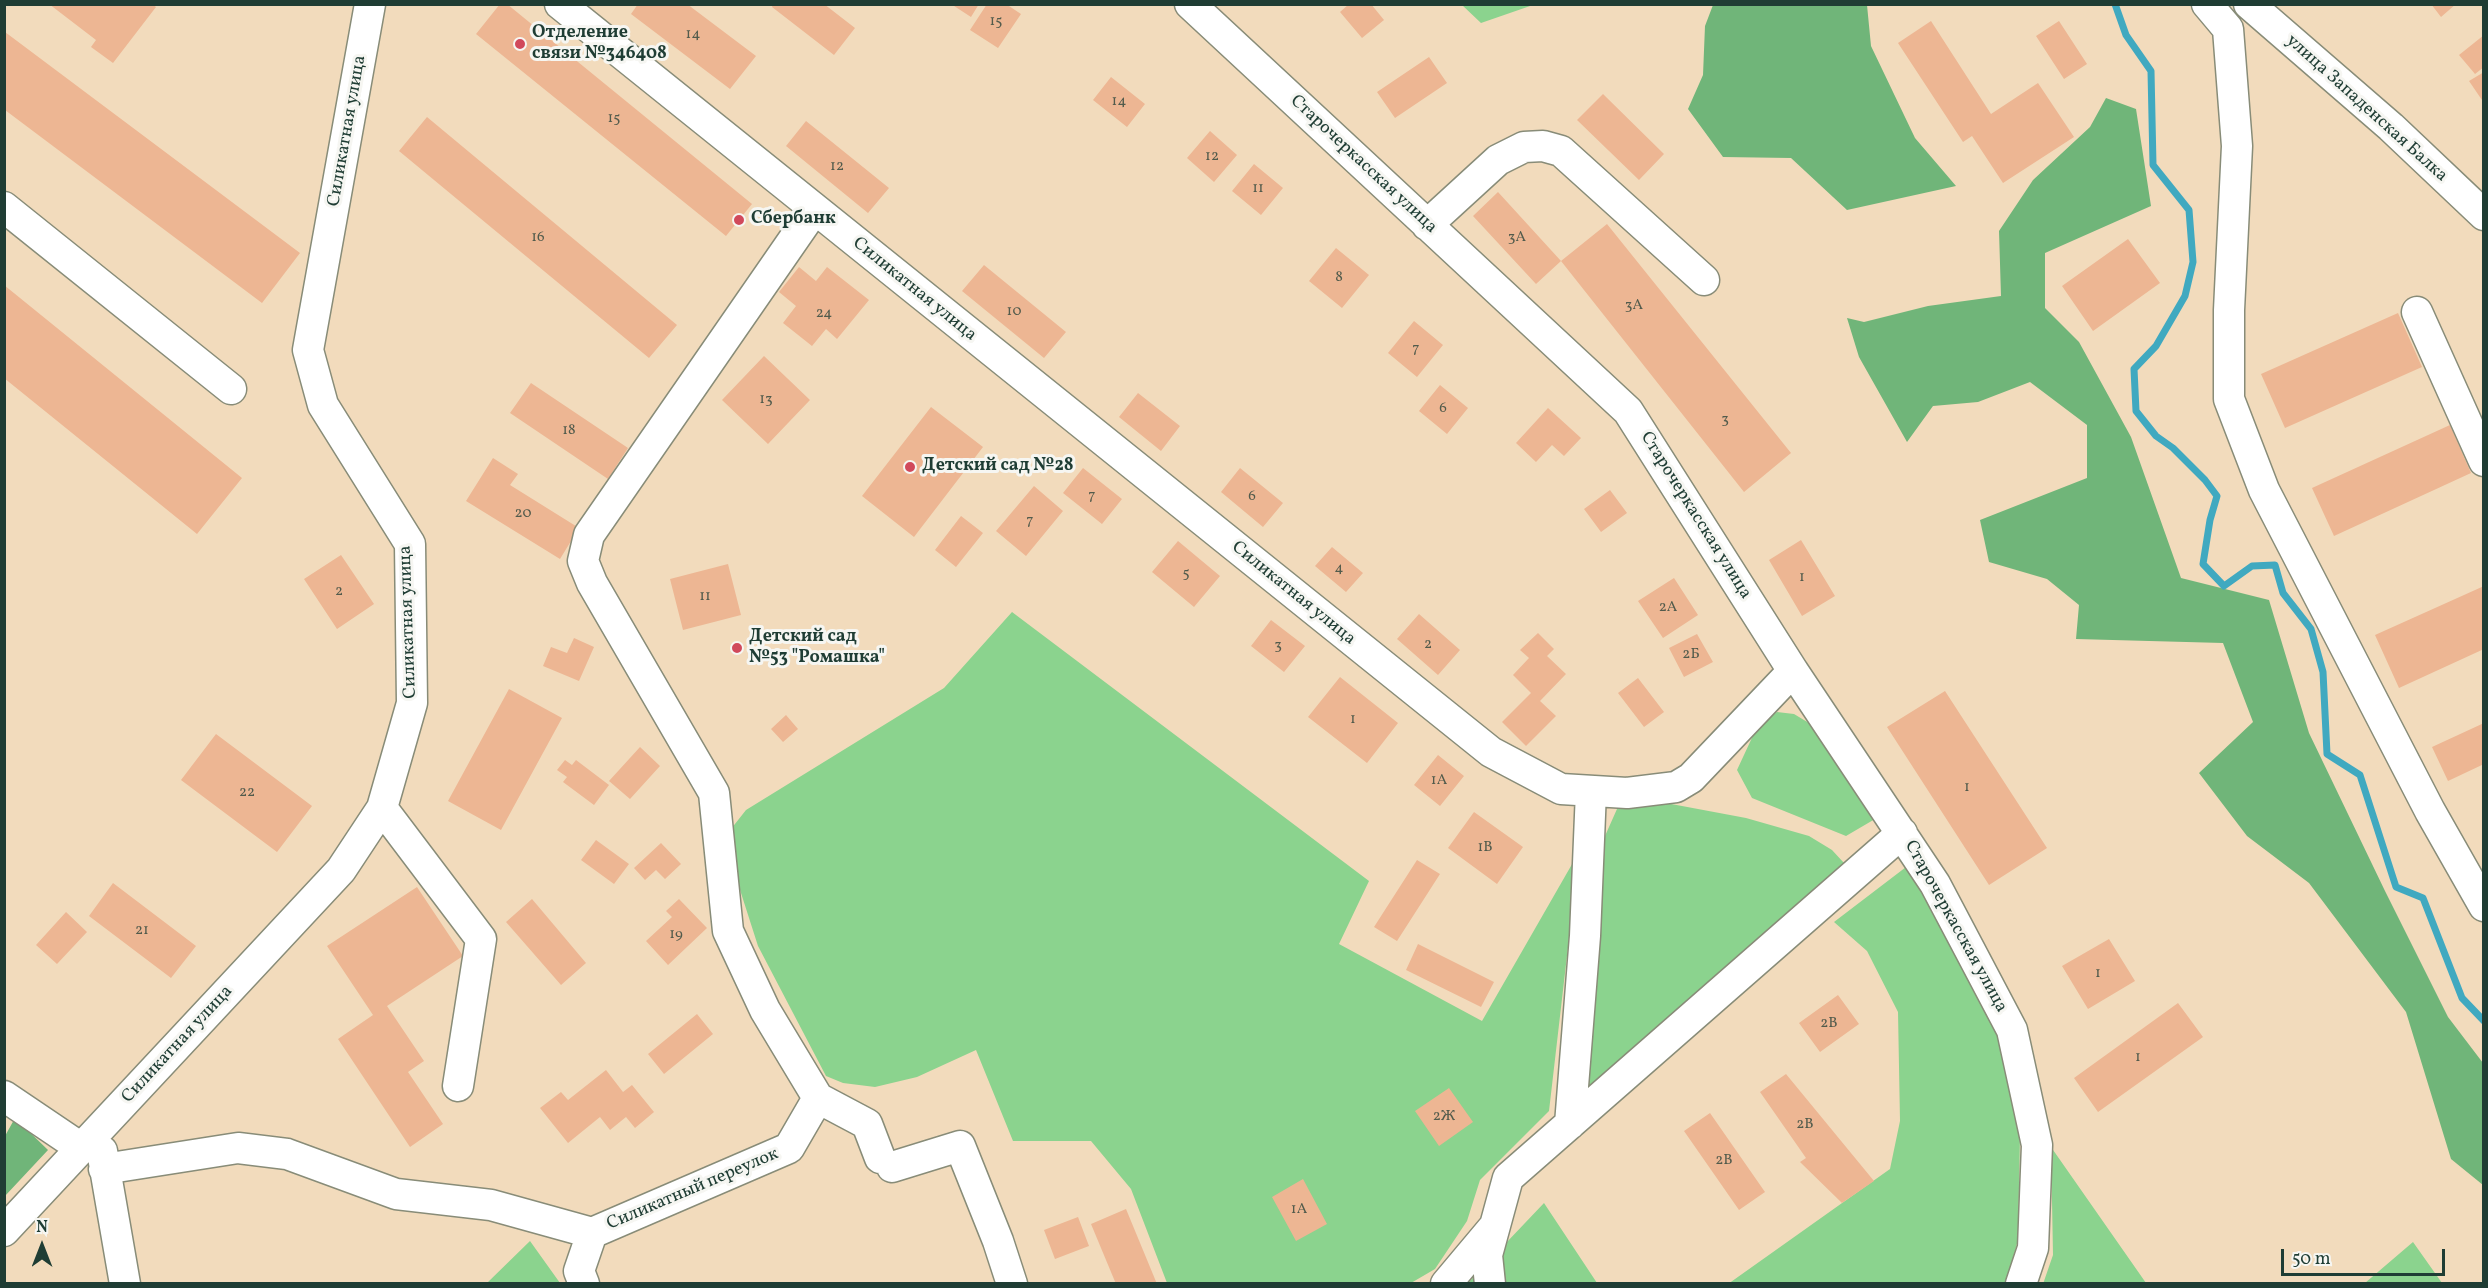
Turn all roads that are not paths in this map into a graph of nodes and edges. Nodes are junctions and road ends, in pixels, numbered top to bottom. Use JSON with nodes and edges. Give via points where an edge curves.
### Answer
{"nodes":[{"id":1,"x":370,"y":4,"type":"edge"},
{"id":2,"x":560,"y":4,"type":"edge"},
{"id":3,"x":1190,"y":4,"type":"edge"},
{"id":4,"x":2207,"y":4,"type":"edge"},
{"id":5,"x":2249,"y":4,"type":"edge"},
{"id":6,"x":4,"y":207,"type":"edge"},
{"id":7,"x":814,"y":210,"type":"junction"},
{"id":8,"x":2484,"y":215,"type":"edge"},
{"id":9,"x":1427,"y":225,"type":"junction"},
{"id":10,"x":1704,"y":280,"type":"dead end"},
{"id":11,"x":2417,"y":312,"type":"dead end"},
{"id":12,"x":231,"y":389,"type":"dead end"},
{"id":13,"x":2484,"y":461,"type":"edge"},
{"id":14,"x":1793,"y":671,"type":"junction"},
{"id":15,"x":1591,"y":791,"type":"junction"},
{"id":16,"x":382,"y":808,"type":"junction"},
{"id":17,"x":1902,"y":833,"type":"junction"},
{"id":18,"x":2484,"y":906,"type":"edge"},
{"id":19,"x":458,"y":1086,"type":"dead end"},
{"id":20,"x":4,"y":1096,"type":"edge"},
{"id":21,"x":818,"y":1098,"type":"junction"},
{"id":22,"x":1570,"y":1124,"type":"junction"},
{"id":23,"x":102,"y":1127,"type":"junction"},
{"id":24,"x":81,"y":1149,"type":"junction"},
{"id":25,"x":104,"y":1169,"type":"junction"},
{"id":26,"x":1495,"y":1225,"type":"junction"},
{"id":27,"x":4,"y":1231,"type":"edge"},
{"id":28,"x":592,"y":1233,"type":"junction"},
{"id":29,"x":125,"y":1284,"type":"edge"},
{"id":30,"x":584,"y":1284,"type":"edge"},
{"id":31,"x":1012,"y":1284,"type":"edge"},
{"id":32,"x":1446,"y":1284,"type":"edge"},
{"id":33,"x":1490,"y":1284,"type":"edge"},
{"id":34,"x":2021,"y":1284,"type":"edge"}],
"edges":[{"from":1,"to":16,"type":"street","name":"Силикатная улица","via":[[308,350],[323,405],[410,544],[412,703]]},
{"from":2,"to":7,"type":"street","name":"Силикатная улица"},
{"from":3,"to":9,"type":"street","name":"Старочеркасская улица"},
{"from":4,"to":18,"type":"street","via":[[2229,29],[2237,146],[2229,399],[2264,490],[2430,811]]},
{"from":5,"to":8,"type":"street","name":"улица Западенская Балка","via":[[2391,127]]},
{"from":6,"to":12,"type":"street"},
{"from":7,"to":15,"type":"street","name":"Силикатная улица","via":[[1491,752],[1561,789]]},
{"from":7,"to":21,"type":"street","via":[[589,535],[584,561],[592,583],[714,793],[728,931],[765,1010]]},
{"from":9,"to":10,"type":"street","via":[[1498,160],[1524,147],[1544,146],[1561,151]]},
{"from":9,"to":14,"type":"street","name":"Старочеркасская улица","via":[[1628,411]]},
{"from":11,"to":13,"type":"street"},
{"from":14,"to":15,"type":"street","name":"Силикатная улица","via":[[1691,778],[1676,787],[1627,793]]},
{"from":14,"to":17,"type":"street","name":"Старочеркасская улица"},
{"from":15,"to":22,"type":"street","via":[[1585,936]]},
{"from":16,"to":19,"type":"street","via":[[481,939]]},
{"from":16,"to":23,"type":"street","name":"Силикатная улица","via":[[341,870]]},
{"from":17,"to":22,"type":"street"},
{"from":17,"to":34,"type":"street","name":"Старочеркасская улица","via":[[1935,884],[2012,1030],[2037,1145],[2033,1248]]},
{"from":20,"to":24,"type":"street"},
{"from":21,"to":28,"type":"street","name":"Силикатный переулок","via":[[789,1149]]},
{"from":21,"to":31,"type":"street","via":[[867,1124],[886,1162],[960,1146]]},
{"from":22,"to":26,"type":"street","via":[[1508,1178]]},
{"from":23,"to":24,"type":"street","name":"Силикатная улица"},
{"from":23,"to":25,"type":"street"},
{"from":24,"to":27,"type":"street","name":"Силикатная улица"},
{"from":25,"to":28,"type":"street","via":[[238,1148],[287,1154],[396,1194],[491,1205]]},
{"from":25,"to":29,"type":"street"},
{"from":26,"to":32,"type":"street"},
{"from":26,"to":33,"type":"street","via":[[1487,1255]]},
{"from":28,"to":30,"type":"street","name":"Силикатный переулок","via":[[579,1271]]}]}
